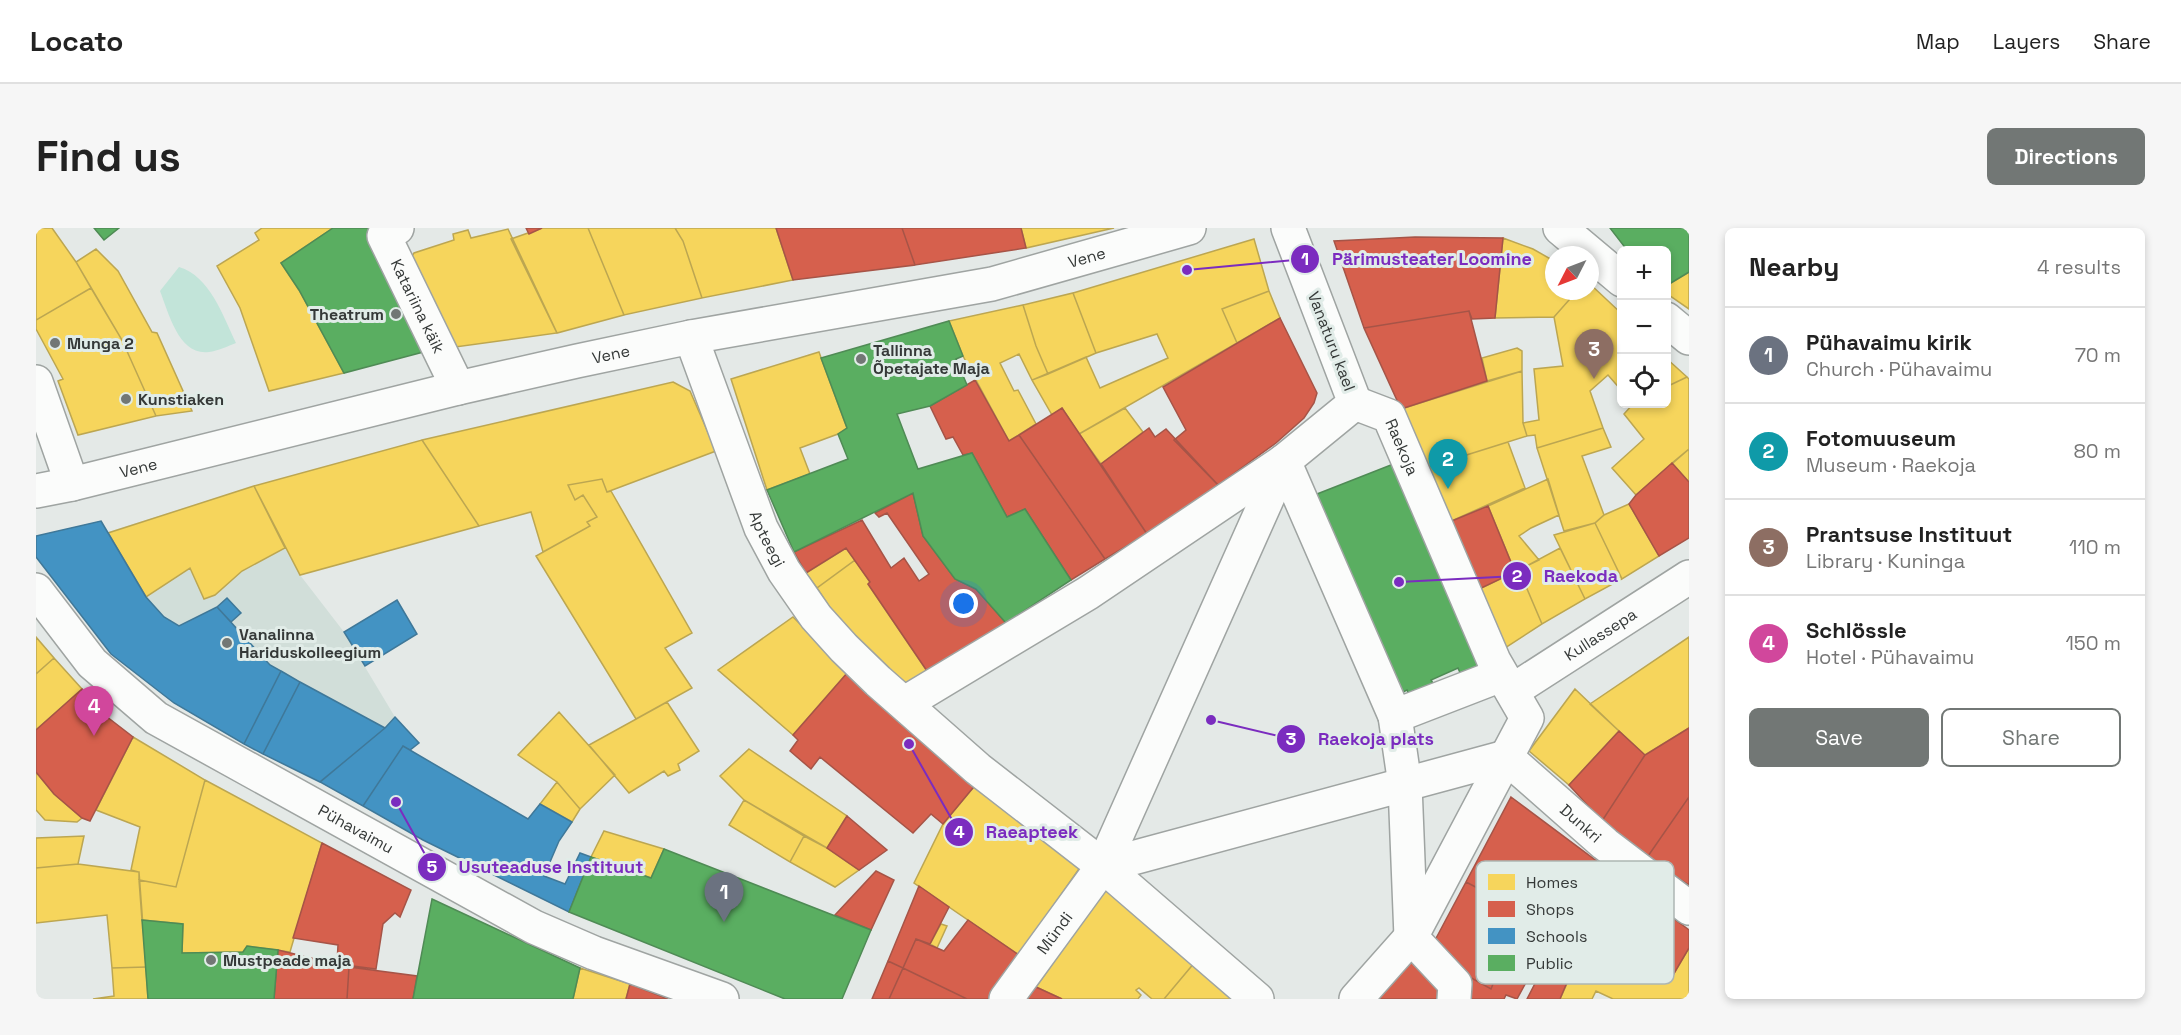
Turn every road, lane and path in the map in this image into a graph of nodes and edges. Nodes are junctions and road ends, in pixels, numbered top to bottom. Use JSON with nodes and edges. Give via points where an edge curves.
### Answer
{"nodes":[{"id":1,"x":397,"y":228,"type":"edge"},
{"id":2,"x":1189,"y":228,"type":"edge"},
{"id":3,"x":1288,"y":228,"type":"edge"},
{"id":4,"x":1560,"y":228,"type":"edge"},
{"id":5,"x":1617,"y":276,"type":"edge"},
{"id":6,"x":1671,"y":323,"type":"edge"},
{"id":7,"x":691,"y":337,"type":"junction"},
{"id":8,"x":1689,"y":338,"type":"edge"},
{"id":9,"x":36,"y":382,"type":"edge"},
{"id":10,"x":458,"y":388,"type":"junction"},
{"id":11,"x":1355,"y":403,"type":"junction"},
{"id":12,"x":1284,"y":461,"type":"junction"},
{"id":13,"x":72,"y":484,"type":"junction"},
{"id":14,"x":36,"y":491,"type":"edge"},
{"id":15,"x":1689,"y":577,"type":"edge"},
{"id":16,"x":36,"y":590,"type":"edge"},
{"id":17,"x":1506,"y":683,"type":"junction"},
{"id":18,"x":904,"y":703,"type":"junction"},
{"id":19,"x":1395,"y":716,"type":"junction"},
{"id":20,"x":1506,"y":757,"type":"junction"},
{"id":21,"x":1405,"y":785,"type":"junction"},
{"id":22,"x":1627,"y":861,"type":"edge"},
{"id":23,"x":1103,"y":867,"type":"junction"},
{"id":24,"x":1674,"y":897,"type":"edge"},
{"id":25,"x":1689,"y":908,"type":"edge"},
{"id":26,"x":1411,"y":937,"type":"junction"},
{"id":27,"x":722,"y":999,"type":"edge"},
{"id":28,"x":1006,"y":999,"type":"edge"},
{"id":29,"x":1257,"y":999,"type":"edge"},
{"id":30,"x":1356,"y":999,"type":"edge"},
{"id":31,"x":1454,"y":999,"type":"edge"}],
"edges":[{"from":1,"to":10,"type":"street","name":"Katariina käik","via":[[384,236]]},
{"from":2,"to":7,"type":"street","name":"Vene","via":[[992,284]]},
{"from":3,"to":11,"type":"street","name":"Vanaturu kael"},
{"from":4,"to":5,"type":"street"},
{"from":6,"to":8,"type":"street"},
{"from":7,"to":10,"type":"street","name":"Vene"},
{"from":7,"to":18,"type":"street","name":"Apteegi","via":[[761,528],[783,571],[844,648]]},
{"from":9,"to":13,"type":"street"},
{"from":10,"to":13,"type":"street","name":"Vene"},
{"from":11,"to":12,"type":"street","name":"Vanaturu kael"},
{"from":11,"to":17,"type":"street","name":"Raekoja","via":[[1389,416]]},
{"from":12,"to":18,"type":"street","name":"Vanaturu kael","via":[[1088,592]]},
{"from":12,"to":19,"type":"street"},
{"from":12,"to":23,"type":"street","name":"Mündi"},
{"from":13,"to":14,"type":"street","name":"Vene"},
{"from":15,"to":17,"type":"street","name":"Kullassepa"},
{"from":16,"to":27,"type":"street","name":"Pühavaimu","via":[[92,663],[156,718],[534,927]]},
{"from":17,"to":19,"type":"street","name":"Kullassepa"},
{"from":17,"to":20,"type":"street","name":"Raekoja","via":[[1527,718]]},
{"from":18,"to":23,"type":"street","name":"Apteegi","via":[[978,769]]},
{"from":19,"to":21,"type":"street"},
{"from":20,"to":21,"type":"street"},
{"from":20,"to":22,"type":"street","name":"Dunkri"},
{"from":20,"to":26,"type":"street"},
{"from":21,"to":23,"type":"street"},
{"from":21,"to":26,"type":"street"},
{"from":23,"to":28,"type":"street","name":"Mündi"},
{"from":23,"to":29,"type":"street","name":"Apteegi"},
{"from":24,"to":25,"type":"street","name":"Dunkri"},
{"from":26,"to":30,"type":"street"},
{"from":26,"to":31,"type":"street","via":[[1455,984]]}]}
